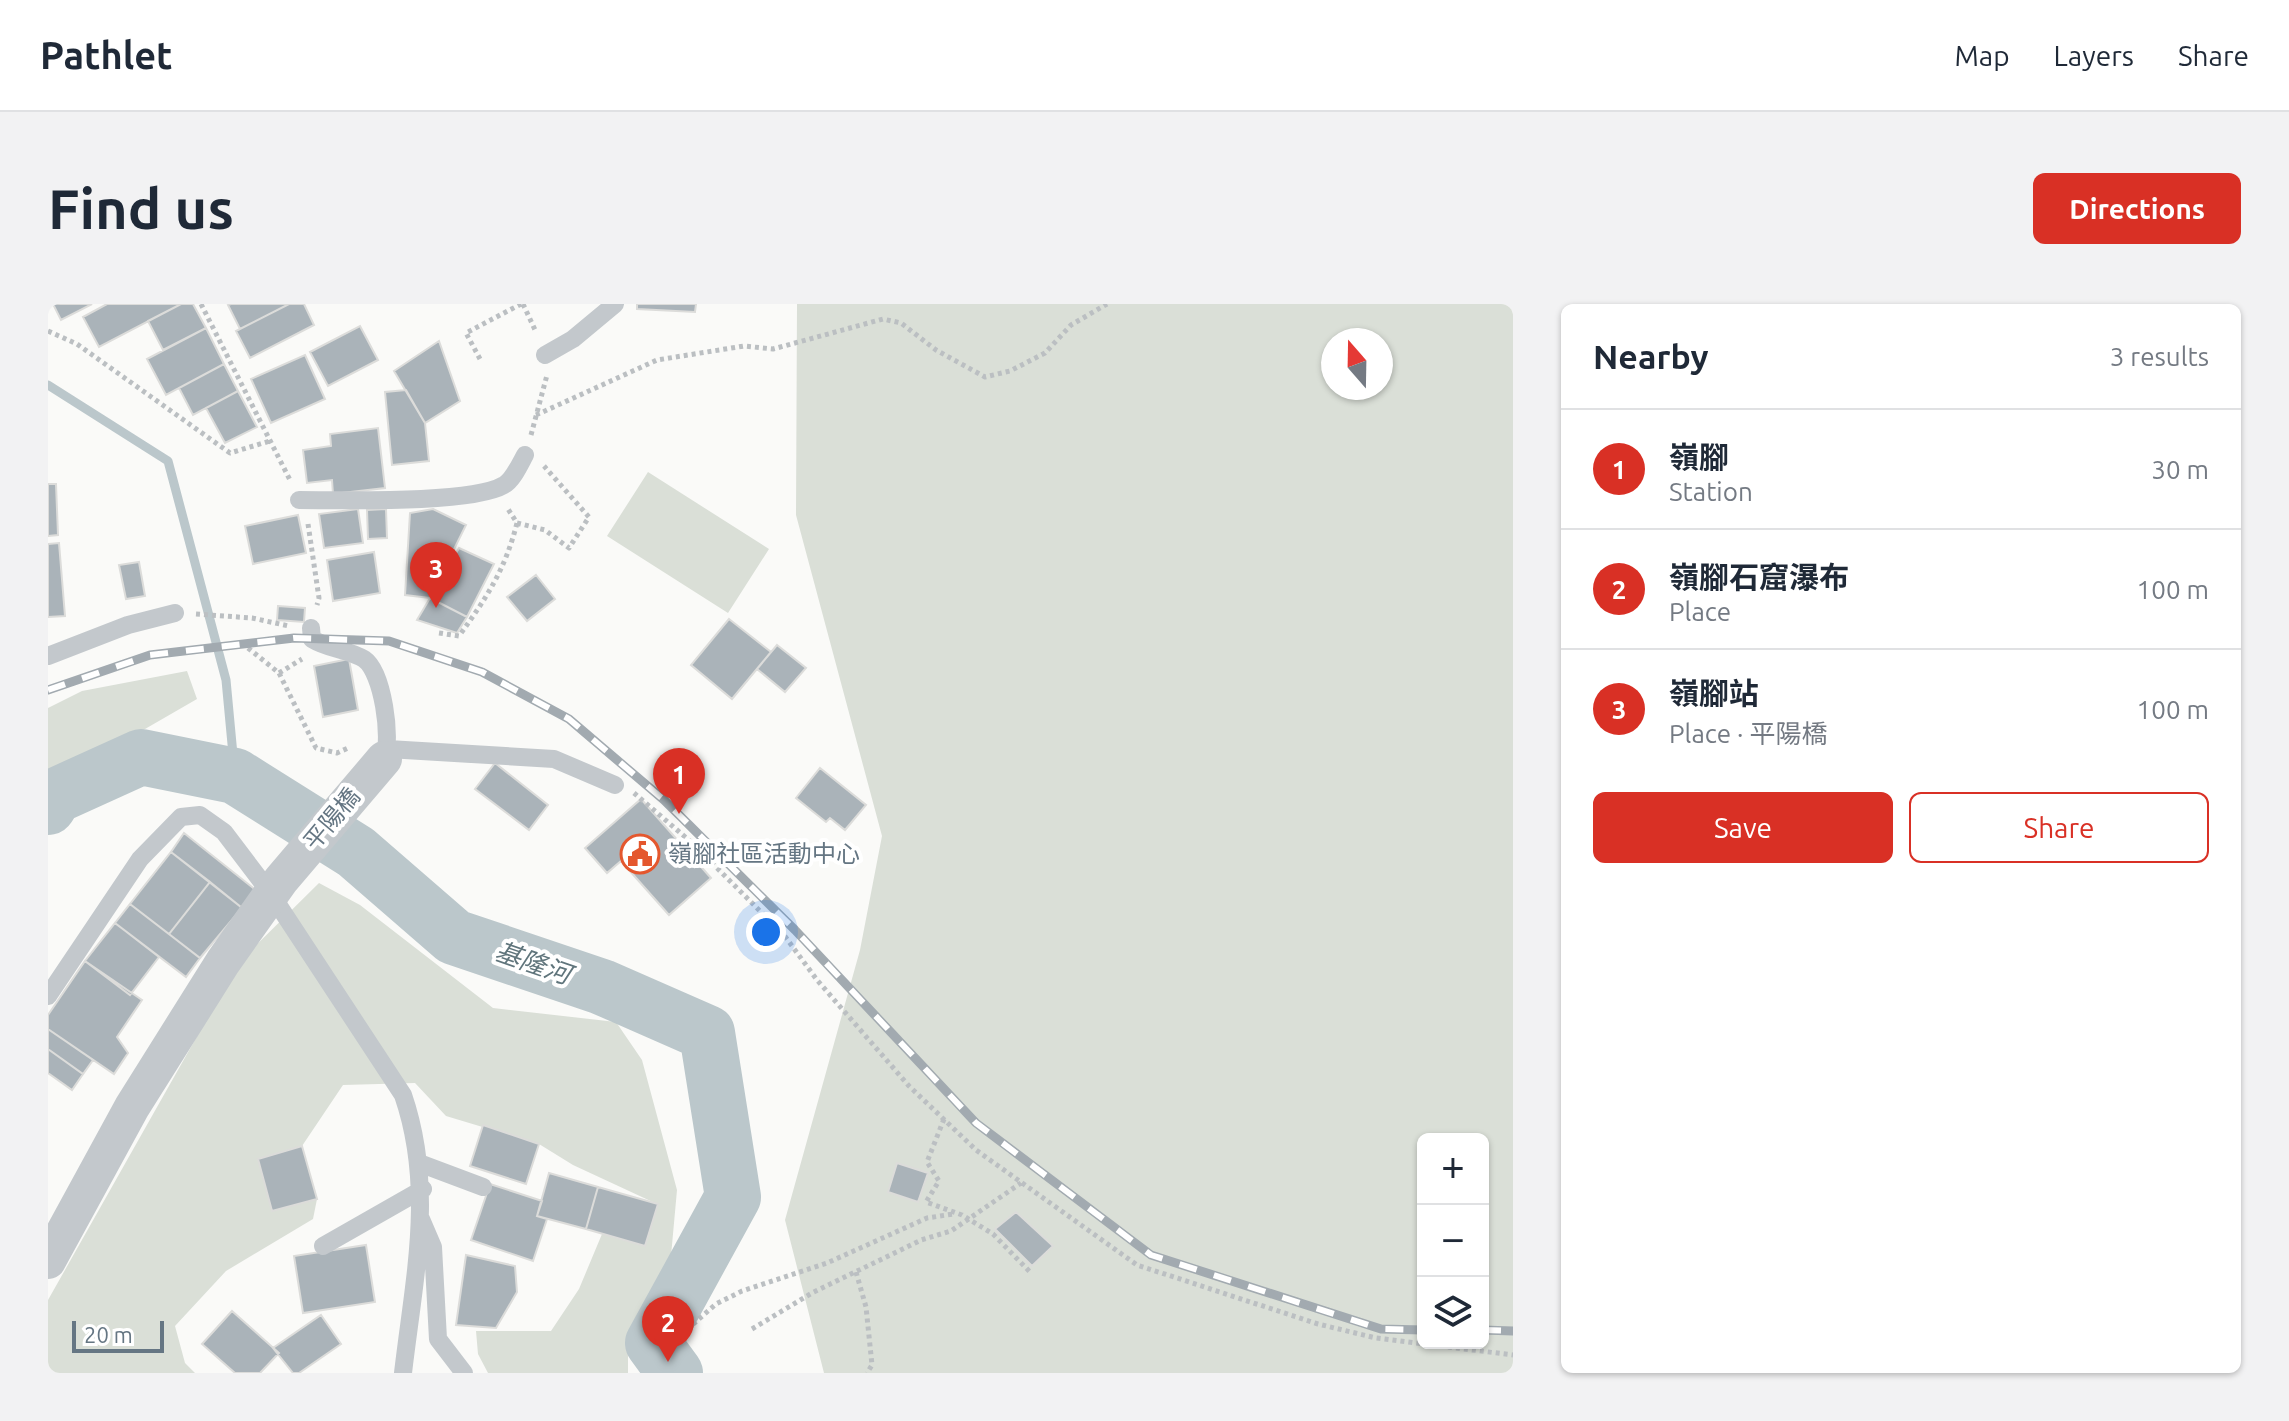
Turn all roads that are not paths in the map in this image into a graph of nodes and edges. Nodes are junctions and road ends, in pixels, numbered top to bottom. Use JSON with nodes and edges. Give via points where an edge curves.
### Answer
{"nodes":[{"id":1,"x":615,"y":304,"type":"edge"},
{"id":2,"x":545,"y":355,"type":"dead end"},
{"id":3,"x":525,"y":455,"type":"road end"},
{"id":4,"x":299,"y":500,"type":"road end"},
{"id":5,"x":175,"y":613,"type":"road end"},
{"id":6,"x":306,"y":628,"type":"road end"},
{"id":7,"x":48,"y":656,"type":"edge"},
{"id":8,"x":386,"y":754,"type":"junction"},
{"id":9,"x":615,"y":785,"type":"road end"},
{"id":10,"x":276,"y":887,"type":"junction"},
{"id":11,"x":48,"y":996,"type":"edge"},
{"id":12,"x":419,"y":1163,"type":"junction"},
{"id":13,"x":483,"y":1187,"type":"dead end"},
{"id":14,"x":423,"y":1189,"type":"junction"},
{"id":15,"x":421,"y":1218,"type":"junction"},
{"id":16,"x":323,"y":1246,"type":"dead end"},
{"id":17,"x":48,"y":1261,"type":"edge"},
{"id":18,"x":403,"y":1373,"type":"edge"},
{"id":19,"x":464,"y":1373,"type":"edge"}],
"edges":[{"from":1,"to":2,"type":"lane"},
{"from":3,"to":4,"type":"lane","via":[[507,484],[489,491]]},
{"from":5,"to":7,"type":"lane"},
{"from":6,"to":8,"type":"lane","via":[[323,646],[367,661],[382,690]]},
{"from":8,"to":9,"type":"lane","via":[[554,759]]},
{"from":8,"to":10,"type":"street","name":"平陽橋"},
{"from":10,"to":11,"type":"lane","via":[[224,832],[200,815],[181,817],[140,859]]},
{"from":10,"to":12,"type":"lane","via":[[403,1095],[416,1132]]},
{"from":10,"to":17,"type":"street","name":"平陽橋","via":[[132,1107]]},
{"from":12,"to":13,"type":"lane"},
{"from":12,"to":14,"type":"lane"},
{"from":14,"to":15,"type":"lane"},
{"from":14,"to":16,"type":"lane"},
{"from":15,"to":18,"type":"lane"},
{"from":15,"to":19,"type":"lane","via":[[433,1247],[438,1339]]}]}
